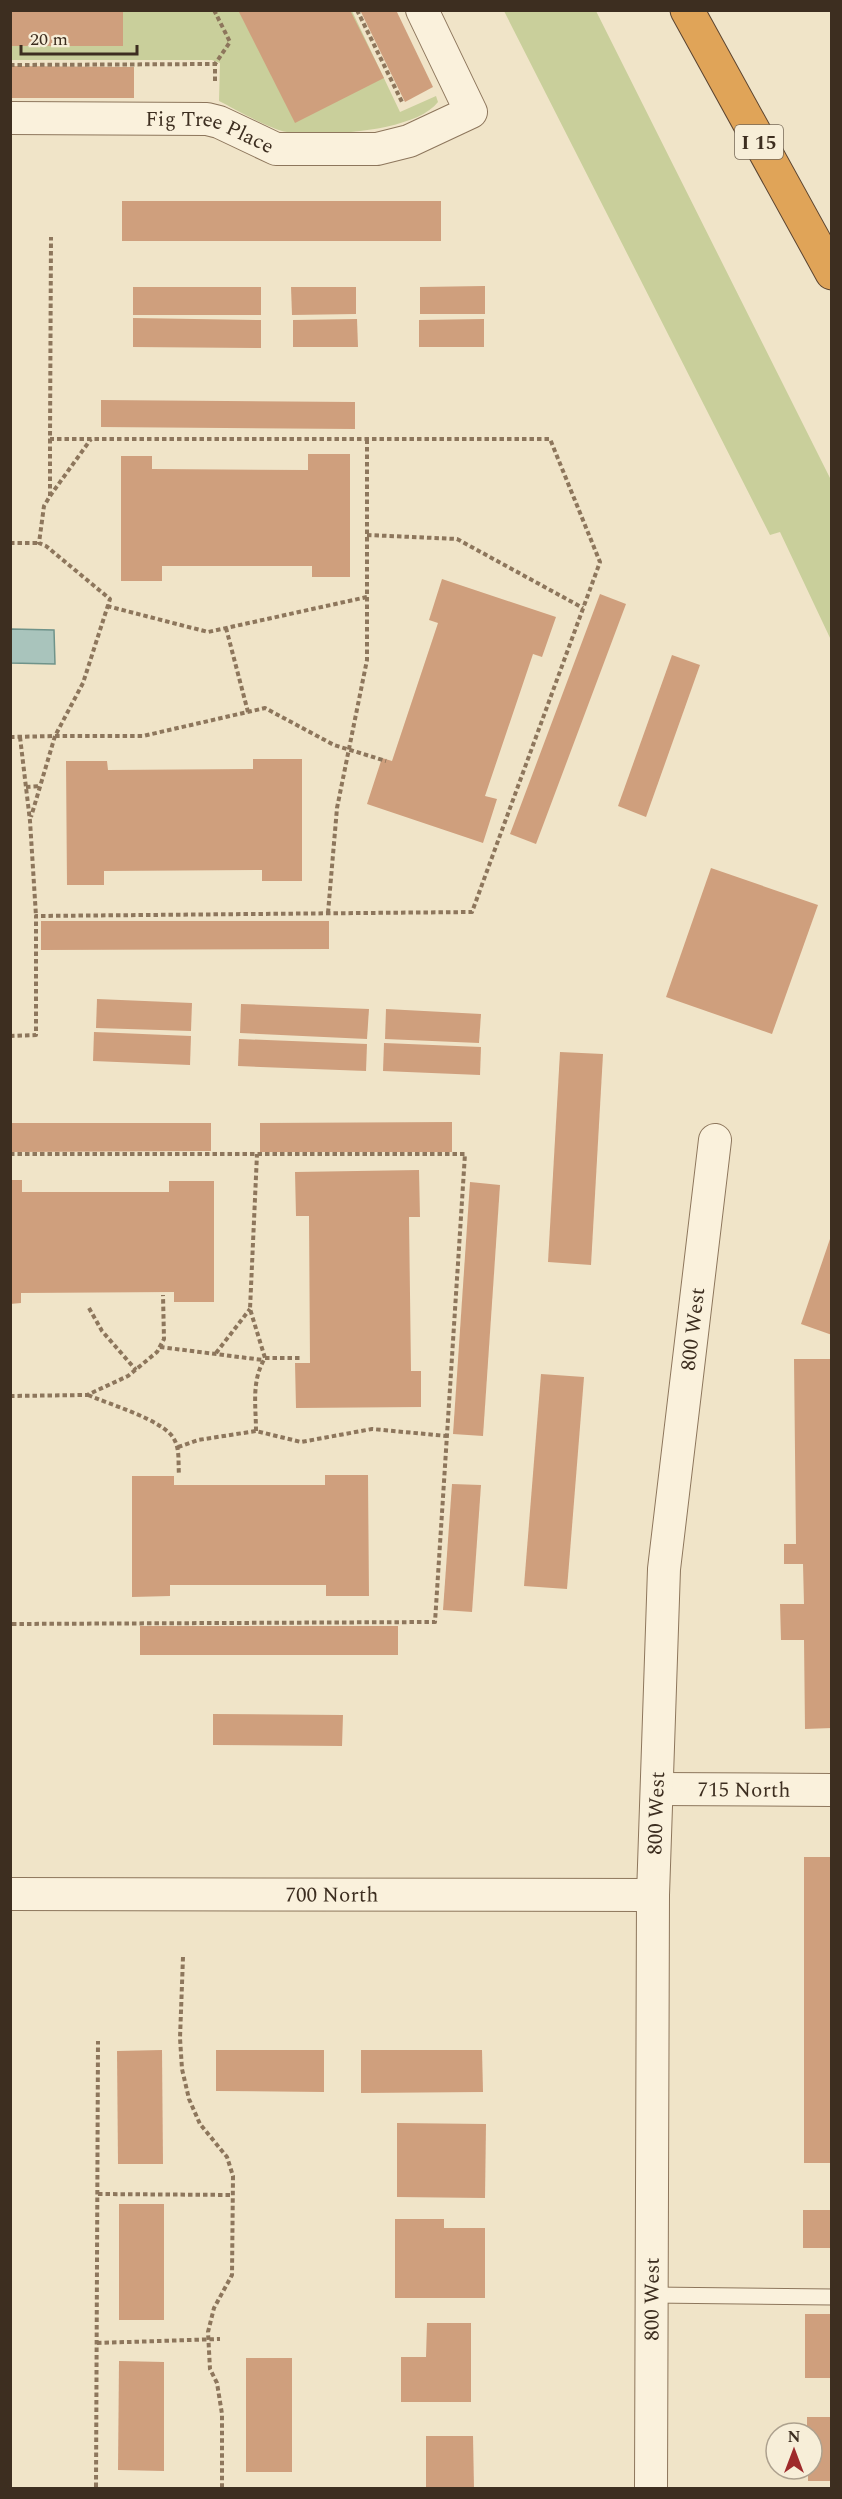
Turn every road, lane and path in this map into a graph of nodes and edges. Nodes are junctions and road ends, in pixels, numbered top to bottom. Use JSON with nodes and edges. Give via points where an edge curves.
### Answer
{"nodes":[{"id":1,"x":214,"y":10,"type":"edge"},
{"id":2,"x":357,"y":10,"type":"edge"},
{"id":3,"x":422,"y":10,"type":"edge"},
{"id":4,"x":687,"y":10,"type":"edge"},
{"id":5,"x":215,"y":64,"type":"junction"},
{"id":6,"x":10,"y":65,"type":"edge"},
{"id":7,"x":215,"y":86,"type":"dead end"},
{"id":8,"x":414,"y":101,"type":"dead end"},
{"id":9,"x":10,"y":118,"type":"edge"},
{"id":10,"x":51,"y":237,"type":"dead end"},
{"id":11,"x":831,"y":273,"type":"edge"},
{"id":12,"x":50,"y":439,"type":"junction"},
{"id":13,"x":91,"y":439,"type":"junction"},
{"id":14,"x":367,"y":439,"type":"junction"},
{"id":15,"x":50,"y":496,"type":"junction"},
{"id":16,"x":367,"y":535,"type":"junction"},
{"id":17,"x":10,"y":543,"type":"edge"},
{"id":18,"x":39,"y":543,"type":"junction"},
{"id":19,"x":367,"y":597,"type":"junction"},
{"id":20,"x":107,"y":606,"type":"junction"},
{"id":21,"x":583,"y":608,"type":"junction"},
{"id":22,"x":226,"y":628,"type":"junction"},
{"id":23,"x":248,"y":712,"type":"junction"},
{"id":24,"x":55,"y":736,"type":"junction"},
{"id":25,"x":10,"y":737,"type":"edge"},
{"id":26,"x":20,"y":737,"type":"junction"},
{"id":27,"x":349,"y":750,"type":"junction"},
{"id":28,"x":386,"y":761,"type":"dead end"},
{"id":29,"x":40,"y":786,"type":"junction"},
{"id":30,"x":26,"y":787,"type":"junction"},
{"id":31,"x":30,"y":821,"type":"junction"},
{"id":32,"x":328,"y":913,"type":"junction"},
{"id":33,"x":36,"y":916,"type":"junction"},
{"id":34,"x":10,"y":1036,"type":"edge"},
{"id":35,"x":715,"y":1140,"type":"dead end"},
{"id":36,"x":10,"y":1154,"type":"edge"},
{"id":37,"x":257,"y":1154,"type":"junction"},
{"id":38,"x":163,"y":1295,"type":"dead end"},
{"id":39,"x":89,"y":1308,"type":"dead end"},
{"id":40,"x":250,"y":1309,"type":"junction"},
{"id":41,"x":160,"y":1347,"type":"junction"},
{"id":42,"x":216,"y":1354,"type":"junction"},
{"id":43,"x":302,"y":1358,"type":"dead end"},
{"id":44,"x":264,"y":1359,"type":"junction"},
{"id":45,"x":136,"y":1370,"type":"junction"},
{"id":46,"x":87,"y":1395,"type":"junction"},
{"id":47,"x":10,"y":1396,"type":"edge"},
{"id":48,"x":256,"y":1431,"type":"junction"},
{"id":49,"x":447,"y":1436,"type":"junction"},
{"id":50,"x":178,"y":1447,"type":"junction"},
{"id":51,"x":179,"y":1475,"type":"dead end"},
{"id":52,"x":10,"y":1624,"type":"edge"},
{"id":53,"x":657,"y":1789,"type":"junction"},
{"id":54,"x":831,"y":1790,"type":"edge"},
{"id":55,"x":10,"y":1894,"type":"edge"},
{"id":56,"x":653,"y":1895,"type":"junction"},
{"id":57,"x":183,"y":1957,"type":"dead end"},
{"id":58,"x":98,"y":2041,"type":"dead end"},
{"id":59,"x":98,"y":2194,"type":"junction"},
{"id":60,"x":233,"y":2195,"type":"junction"},
{"id":61,"x":652,"y":2295,"type":"junction"},
{"id":62,"x":831,"y":2297,"type":"edge"},
{"id":63,"x":220,"y":2339,"type":"dead end"},
{"id":64,"x":208,"y":2340,"type":"junction"},
{"id":65,"x":97,"y":2343,"type":"junction"},
{"id":66,"x":96,"y":2487,"type":"edge"},
{"id":67,"x":222,"y":2488,"type":"edge"},
{"id":68,"x":651,"y":2488,"type":"edge"}],
"edges":[{"from":1,"to":5,"type":"path","via":[[230,42]]},
{"from":2,"to":8,"type":"path","via":[[404,106]]},
{"from":3,"to":9,"type":"street","name":"Fig Tree Place","via":[[471,112],[393,146],[289,151],[265,145],[207,119]]},
{"from":4,"to":11,"type":"highway","number":"I 15"},
{"from":5,"to":6,"type":"path"},
{"from":5,"to":7,"type":"path"},
{"from":10,"to":12,"type":"path"},
{"from":12,"to":13,"type":"path"},
{"from":12,"to":15,"type":"path"},
{"from":13,"to":14,"type":"path"},
{"from":13,"to":15,"type":"path"},
{"from":14,"to":16,"type":"path"},
{"from":14,"to":21,"type":"path","via":[[550,439],[600,562]]},
{"from":15,"to":18,"type":"path","via":[[44,506]]},
{"from":16,"to":19,"type":"path"},
{"from":16,"to":21,"type":"path","via":[[457,539]]},
{"from":17,"to":18,"type":"path"},
{"from":18,"to":20,"type":"path","via":[[110,599]]},
{"from":19,"to":22,"type":"path"},
{"from":19,"to":27,"type":"path","via":[[367,660]]},
{"from":20,"to":22,"type":"path","via":[[208,632]]},
{"from":20,"to":24,"type":"path","via":[[83,682]]},
{"from":21,"to":32,"type":"path","via":[[472,912]]},
{"from":22,"to":23,"type":"path"},
{"from":23,"to":24,"type":"path","via":[[143,736]]},
{"from":23,"to":27,"type":"path","via":[[265,708]]},
{"from":24,"to":26,"type":"path"},
{"from":24,"to":29,"type":"path"},
{"from":25,"to":26,"type":"path"},
{"from":26,"to":30,"type":"path"},
{"from":27,"to":28,"type":"path"},
{"from":27,"to":32,"type":"path","via":[[337,808]]},
{"from":29,"to":30,"type":"path"},
{"from":29,"to":31,"type":"path"},
{"from":30,"to":31,"type":"path"},
{"from":31,"to":33,"type":"path"},
{"from":32,"to":33,"type":"path"},
{"from":33,"to":34,"type":"path","via":[[36,1035]]},
{"from":35,"to":53,"type":"street","name":"800 West","via":[[664,1569]]},
{"from":36,"to":37,"type":"path"},
{"from":37,"to":40,"type":"path"},
{"from":37,"to":49,"type":"path","via":[[465,1154]]},
{"from":38,"to":41,"type":"path","via":[[164,1339]]},
{"from":39,"to":45,"type":"path","via":[[102,1331]]},
{"from":40,"to":42,"type":"path"},
{"from":40,"to":44,"type":"path"},
{"from":41,"to":42,"type":"path"},
{"from":41,"to":45,"type":"path"},
{"from":42,"to":44,"type":"path"},
{"from":43,"to":44,"type":"path"},
{"from":44,"to":48,"type":"path","via":[[254,1394]]},
{"from":45,"to":46,"type":"path"},
{"from":46,"to":47,"type":"path"},
{"from":46,"to":50,"type":"path","via":[[158,1425],[173,1436]]},
{"from":48,"to":49,"type":"path","via":[[300,1442],[372,1429]]},
{"from":48,"to":50,"type":"path"},
{"from":49,"to":52,"type":"path","via":[[435,1622]]},
{"from":50,"to":51,"type":"path"},
{"from":53,"to":54,"type":"street","name":"715 North"},
{"from":53,"to":56,"type":"street","name":"800 West"},
{"from":55,"to":56,"type":"street","name":"700 North"},
{"from":56,"to":61,"type":"street","name":"800 West"},
{"from":57,"to":60,"type":"path","via":[[182,2069],[200,2124],[232,2167]]},
{"from":58,"to":59,"type":"path"},
{"from":59,"to":60,"type":"path"},
{"from":59,"to":65,"type":"path"},
{"from":60,"to":64,"type":"path","via":[[232,2276],[211,2314]]},
{"from":61,"to":62,"type":"lane"},
{"from":61,"to":68,"type":"street","name":"800 West"},
{"from":63,"to":64,"type":"path"},
{"from":64,"to":65,"type":"path"},
{"from":64,"to":67,"type":"path","via":[[210,2369],[217,2383],[222,2414]]},
{"from":65,"to":66,"type":"path"}]}
